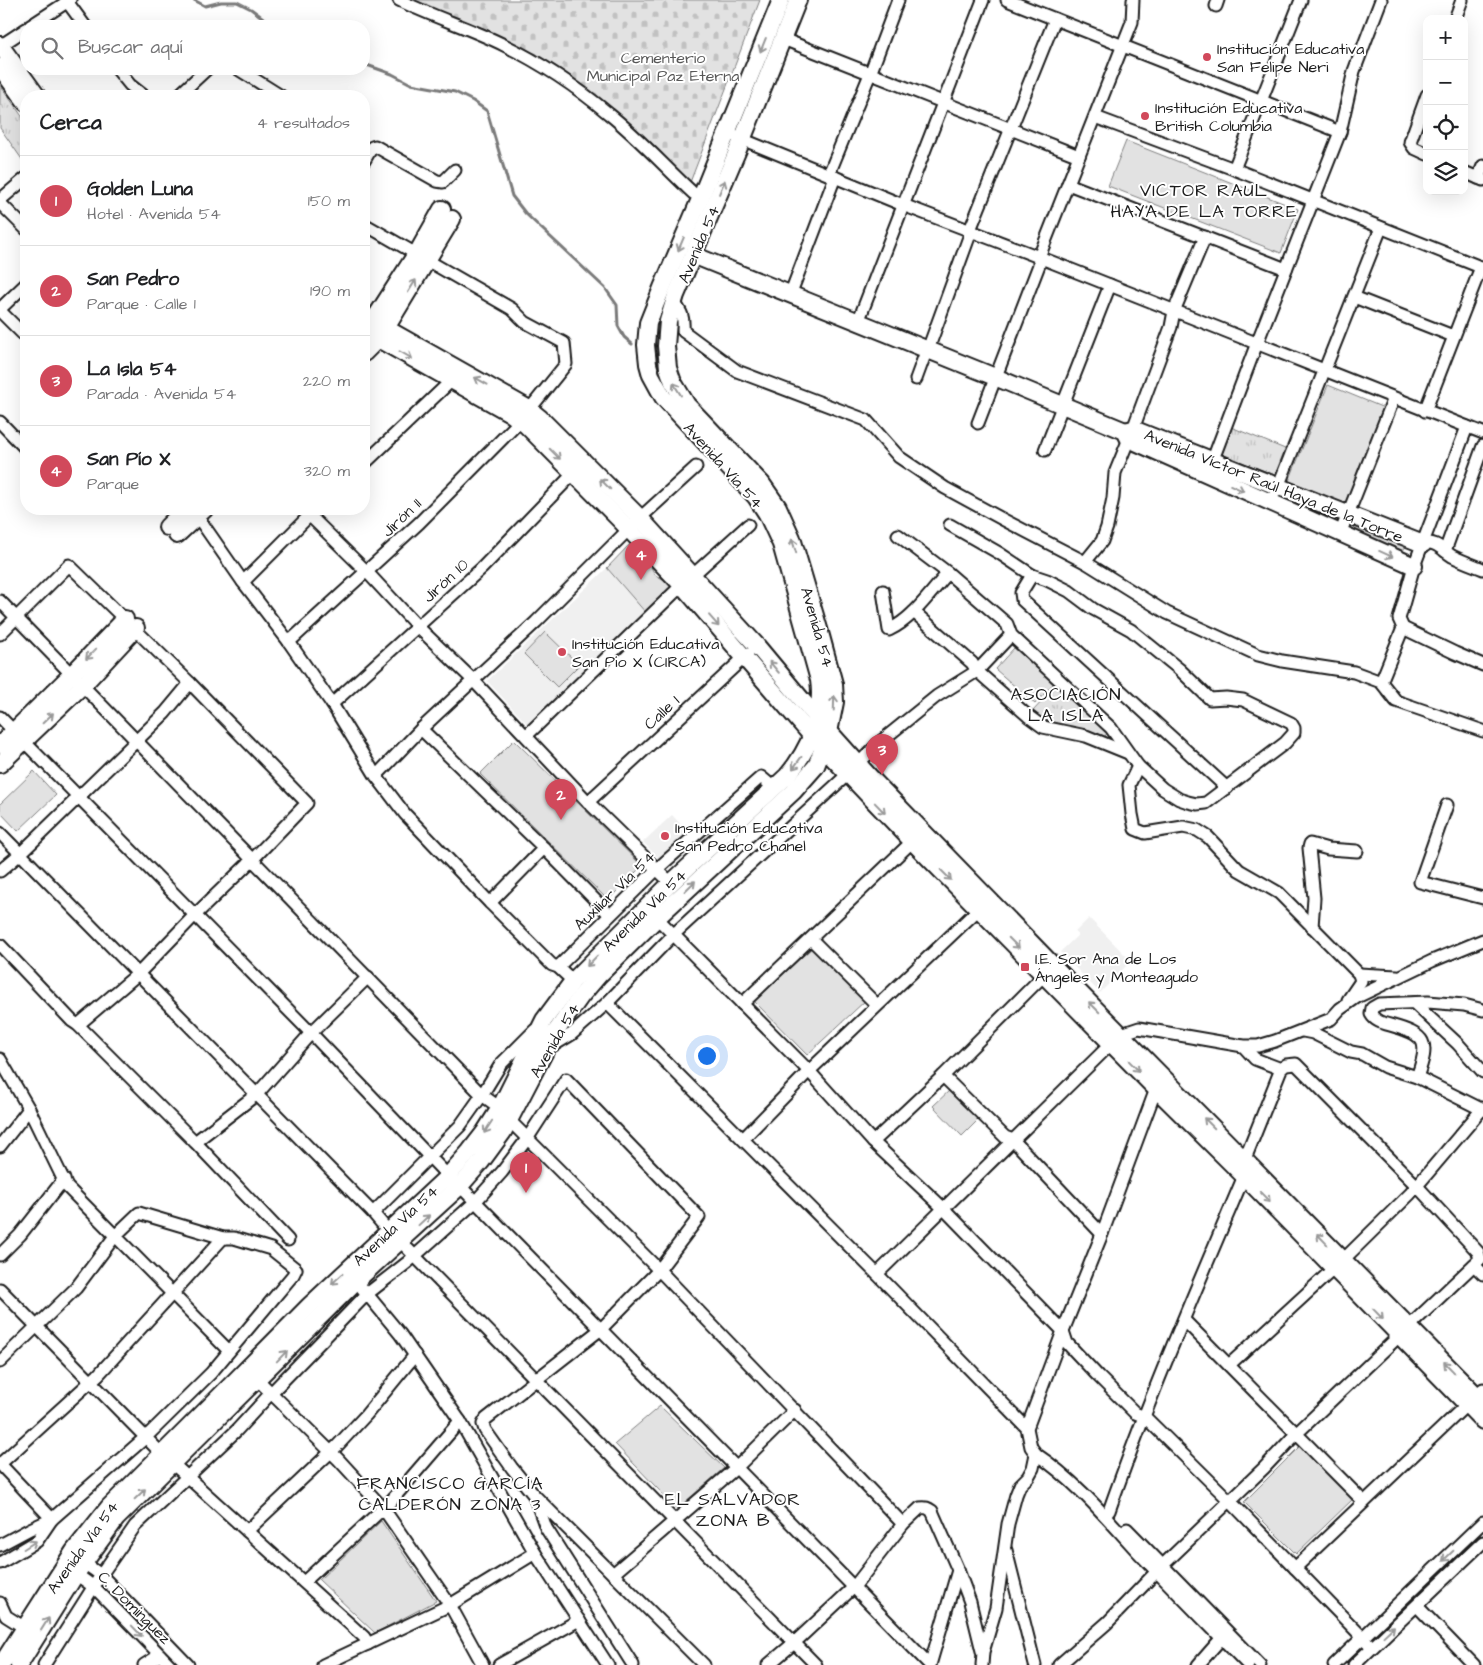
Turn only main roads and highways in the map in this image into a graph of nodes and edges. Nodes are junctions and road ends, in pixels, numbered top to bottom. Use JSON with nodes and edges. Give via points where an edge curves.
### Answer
{"nodes":[{"id":1,"x":781,"y":0,"type":"edge"},
{"id":2,"x":798,"y":0,"type":"edge"},
{"id":3,"x":0,"y":46,"type":"edge"},
{"id":4,"x":0,"y":67,"type":"edge"},
{"id":5,"x":20,"y":73,"type":"edge"},
{"id":6,"x":21,"y":75,"type":"edge"},
{"id":7,"x":33,"y":90,"type":"edge"},
{"id":8,"x":20,"y":95,"type":"edge"},
{"id":9,"x":447,"y":214,"type":"dead end"},
{"id":10,"x":693,"y":255,"type":"junction"},
{"id":11,"x":371,"y":329,"type":"edge"},
{"id":12,"x":525,"y":414,"type":"junction"},
{"id":13,"x":1210,"y":467,"type":"junction"},
{"id":14,"x":190,"y":515,"type":"edge"},
{"id":15,"x":172,"y":531,"type":"dead end"},
{"id":16,"x":1423,"y":544,"type":"road end"},
{"id":17,"x":1414,"y":566,"type":"road end"},
{"id":18,"x":130,"y":624,"type":"road end"},
{"id":19,"x":751,"y":652,"type":"junction"},
{"id":20,"x":817,"y":718,"type":"junction"},
{"id":21,"x":811,"y":735,"type":"junction"},
{"id":22,"x":19,"y":736,"type":"junction"},
{"id":23,"x":826,"y":740,"type":"junction"},
{"id":24,"x":0,"y":744,"type":"edge"},
{"id":25,"x":0,"y":764,"type":"edge"},
{"id":26,"x":816,"y":766,"type":"junction"},
{"id":27,"x":853,"y":768,"type":"junction"},
{"id":28,"x":454,"y":1181,"type":"junction"},
{"id":29,"x":395,"y":1237,"type":"junction"},
{"id":30,"x":1477,"y":1397,"type":"edge"},
{"id":31,"x":1483,"y":1421,"type":"edge"},
{"id":32,"x":167,"y":1459,"type":"junction"},
{"id":33,"x":1,"y":1665,"type":"edge"},
{"id":34,"x":19,"y":1665,"type":"edge"}],
"edges":[{"from":1,"to":20,"type":"main road","name":"Avenida Vía 54","one_way":true,"via":[[648,323],[646,345],[651,375],[662,397],[744,482],[767,514],[780,544],[816,666],[820,690]]},
{"from":10,"to":2,"type":"main road","name":"Avenida 54","one_way":true},
{"from":3,"to":5,"type":"main road"},
{"from":4,"to":8,"type":"main road"},
{"from":6,"to":7,"type":"main road"},
{"from":9,"to":11,"type":"main road","via":[[422,257]]},
{"from":10,"to":13,"type":"main road","name":"Avenida Víctor Raúl Haya de la Torre"},
{"from":23,"to":10,"type":"main road","name":"Avenida 54","one_way":true,"via":[[835,702],[834,684],[792,538],[771,495],[687,405],[668,368],[668,322]]},
{"from":12,"to":11,"type":"main road","one_way":true},
{"from":11,"to":12,"type":"main road","one_way":true,"via":[[451,381]]},
{"from":12,"to":19,"type":"main road","via":[[635,524]]},
{"from":13,"to":16,"type":"main road","name":"Avenida Víctor Raúl Haya de la Torre","via":[[1278,486]]},
{"from":13,"to":17,"type":"main road","name":"Avenida Víctor Raúl Haya de la Torre","one_way":true,"via":[[1271,503]]},
{"from":14,"to":15,"type":"main road"},
{"from":18,"to":22,"type":"main road"},
{"from":20,"to":19,"type":"main road","one_way":true},
{"from":19,"to":21,"type":"main road"},
{"from":20,"to":21,"type":"main road","name":"Avenida Vía 54"},
{"from":20,"to":23,"type":"main road"},
{"from":21,"to":23,"type":"main road"},
{"from":21,"to":28,"type":"main road","name":"Avenida Vía 54","one_way":true,"via":[[797,764],[774,788],[671,883],[573,981],[544,1020],[500,1108]]},
{"from":22,"to":24,"type":"main road"},
{"from":22,"to":25,"type":"main road"},
{"from":23,"to":26,"type":"main road","name":"Avenida 54"},
{"from":23,"to":27,"type":"main road"},
{"from":26,"to":27,"type":"main road"},
{"from":28,"to":26,"type":"main road","name":"Avenida 54","one_way":true,"via":[[496,1144],[546,1049],[581,996],[657,918],[781,804]]},
{"from":27,"to":30,"type":"main road","via":[[1404,1331]]},
{"from":28,"to":29,"type":"main road","name":"Avenida Vía 54"},
{"from":32,"to":29,"type":"main road","name":"Avenida Vía 54","one_way":true,"via":[[258,1380],[356,1282]]},
{"from":29,"to":32,"type":"main road","name":"Avenida Vía 54","one_way":true,"via":[[309,1306],[230,1386]]},
{"from":30,"to":31,"type":"main road"},
{"from":32,"to":33,"type":"main road","name":"Avenida Vía 54","via":[[109,1506],[96,1522]]},
{"from":34,"to":32,"type":"main road","name":"Avenida Vía 54","one_way":true,"via":[[80,1569],[116,1519]]}]}
